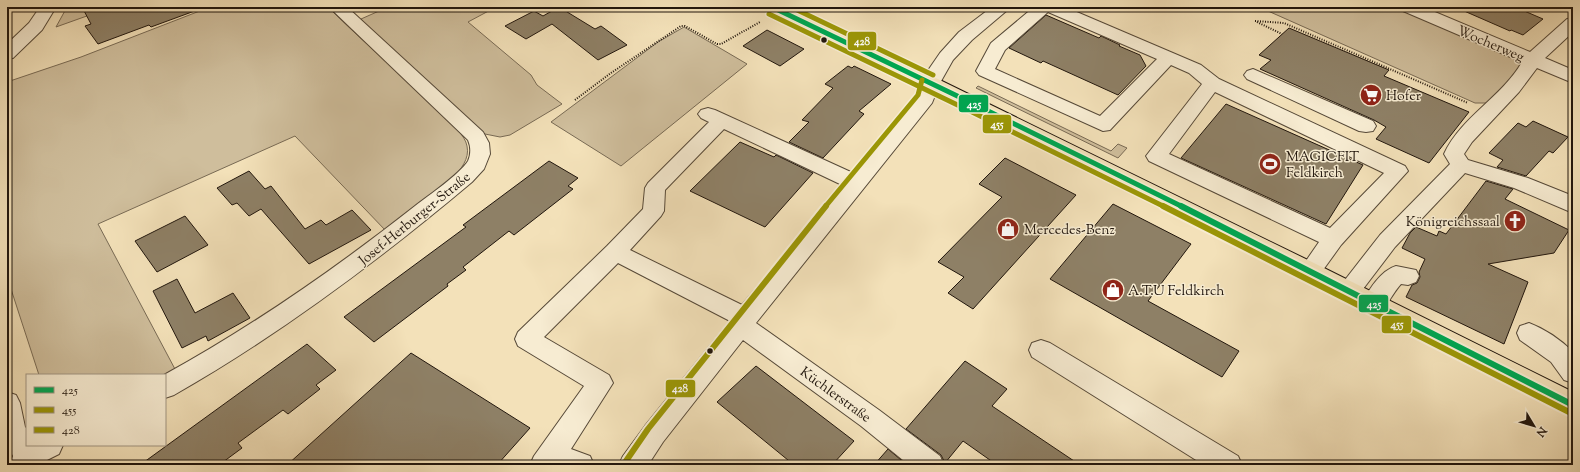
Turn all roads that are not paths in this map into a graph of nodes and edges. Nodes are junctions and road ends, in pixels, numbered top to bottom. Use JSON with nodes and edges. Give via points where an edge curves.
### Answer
{"nodes":[{"id":1,"x":48,"y":7,"type":"edge"},
{"id":2,"x":337,"y":7,"type":"edge"},
{"id":3,"x":1003,"y":7,"type":"edge"},
{"id":4,"x":1050,"y":7,"type":"edge"},
{"id":5,"x":1409,"y":7,"type":"edge"},
{"id":6,"x":768,"y":13,"type":"edge"},
{"id":7,"x":1573,"y":24,"type":"edge"},
{"id":8,"x":971,"y":28,"type":"junction"},
{"id":9,"x":996,"y":47,"type":"junction"},
{"id":10,"x":7,"y":54,"type":"edge"},
{"id":11,"x":1168,"y":58,"type":"junction"},
{"id":12,"x":1532,"y":60,"type":"junction"},
{"id":13,"x":1253,"y":75,"type":"dead end"},
{"id":14,"x":1573,"y":77,"type":"edge"},
{"id":15,"x":930,"y":82,"type":"junction"},
{"id":16,"x":1212,"y":84,"type":"junction"},
{"id":17,"x":1366,"y":126,"type":"dead end"},
{"id":18,"x":1460,"y":164,"type":"junction"},
{"id":19,"x":856,"y":183,"type":"junction"},
{"id":20,"x":1573,"y":206,"type":"edge"},
{"id":21,"x":1333,"y":239,"type":"junction"},
{"id":22,"x":615,"y":252,"type":"junction"},
{"id":23,"x":1310,"y":271,"type":"junction"},
{"id":24,"x":1408,"y":276,"type":"dead end"},
{"id":25,"x":1349,"y":291,"type":"junction"},
{"id":26,"x":1374,"y":304,"type":"junction"},
{"id":27,"x":744,"y":321,"type":"junction"},
{"id":28,"x":1529,"y":333,"type":"dead end"},
{"id":29,"x":1041,"y":350,"type":"dead end"},
{"id":30,"x":1573,"y":372,"type":"edge"},
{"id":31,"x":166,"y":386,"type":"edge"},
{"id":32,"x":7,"y":403,"type":"edge"},
{"id":33,"x":1573,"y":405,"type":"edge"},
{"id":34,"x":48,"y":446,"type":"edge"},
{"id":35,"x":548,"y":459,"type":"edge"},
{"id":36,"x":24,"y":461,"type":"edge"},
{"id":37,"x":580,"y":465,"type":"edge"},
{"id":38,"x":633,"y":465,"type":"edge"},
{"id":39,"x":930,"y":465,"type":"edge"},
{"id":40,"x":1228,"y":465,"type":"edge"}],
"edges":[{"from":1,"to":10,"type":"street","via":[[36,26]]},
{"from":2,"to":31,"type":"street","name":"Josef-Herburger-Straße","via":[[476,137],[481,152],[478,162],[461,181],[354,267],[260,331]]},
{"from":3,"to":8,"type":"street"},
{"from":4,"to":9,"type":"street"},
{"from":4,"to":11,"type":"street"},
{"from":5,"to":12,"type":"street","name":"Wocherweg"},
{"from":6,"to":15,"type":"main road"},
{"from":7,"to":12,"type":"street"},
{"from":8,"to":9,"type":"street"},
{"from":8,"to":15,"type":"street","via":[[947,54]]},
{"from":9,"to":11,"type":"street","via":[[985,71],[1102,125]]},
{"from":11,"to":16,"type":"street","via":[[1195,70]]},
{"from":12,"to":14,"type":"street","name":"Wocherweg"},
{"from":12,"to":18,"type":"street","via":[[1518,82],[1462,140],[1454,154]]},
{"from":13,"to":17,"type":"street"},
{"from":15,"to":19,"type":"street","via":[[925,99]]},
{"from":15,"to":23,"type":"main road"},
{"from":16,"to":21,"type":"street","via":[[1156,156]]},
{"from":16,"to":21,"type":"street","via":[[1398,171]]},
{"from":18,"to":20,"type":"street","via":[[1521,183]]},
{"from":18,"to":25,"type":"street","via":[[1421,204]]},
{"from":19,"to":22,"type":"street","via":[[715,117],[655,188],[653,211]]},
{"from":19,"to":27,"type":"street"},
{"from":21,"to":23,"type":"street"},
{"from":22,"to":27,"type":"street","name":"Küchlerstraße"},
{"from":22,"to":35,"type":"street","via":[[527,339],[600,383]]},
{"from":23,"to":25,"type":"main road"},
{"from":24,"to":26,"type":"street","via":[[1396,275]]},
{"from":25,"to":26,"type":"main road"},
{"from":26,"to":33,"type":"main road"},
{"from":27,"to":38,"type":"street","via":[[654,434]]},
{"from":27,"to":39,"type":"street","name":"Küchlerstraße"},
{"from":28,"to":30,"type":"street","via":[[1551,348],[1569,364]]},
{"from":29,"to":40,"type":"street"},
{"from":32,"to":36,"type":"street","via":[[13,432],[21,442]]},
{"from":34,"to":36,"type":"street"},
{"from":35,"to":37,"type":"street"}]}
